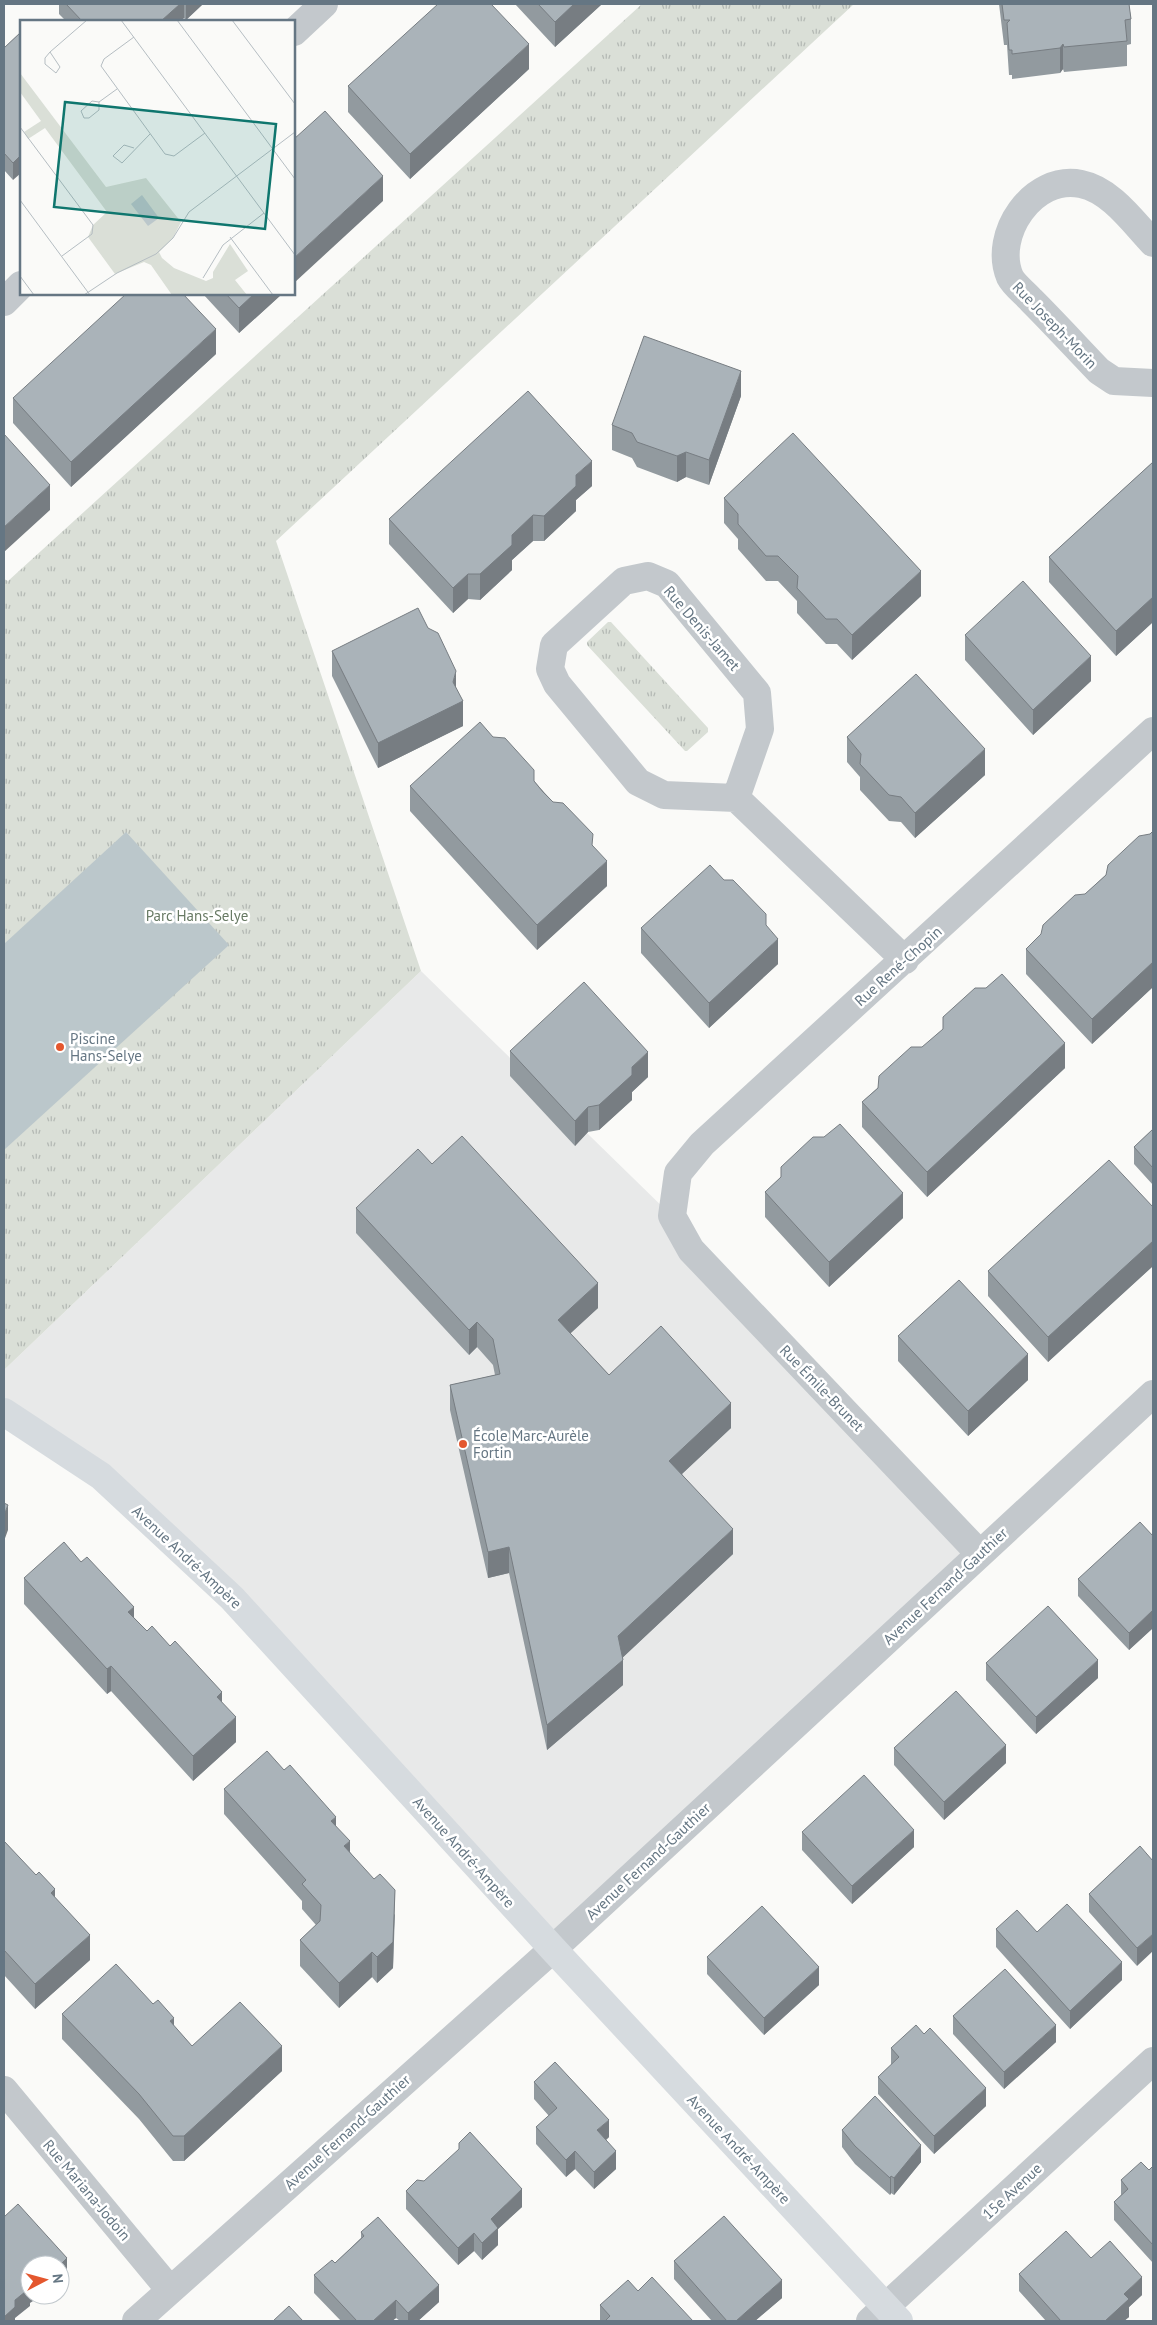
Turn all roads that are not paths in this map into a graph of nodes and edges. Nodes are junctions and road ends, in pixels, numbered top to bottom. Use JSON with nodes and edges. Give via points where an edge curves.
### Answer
{"nodes":[{"id":1,"x":324,"y":4,"type":"edge"},
{"id":2,"x":295,"y":31,"type":"edge"},
{"id":3,"x":1153,"y":244,"type":"edge"},
{"id":4,"x":20,"y":286,"type":"edge"},
{"id":5,"x":4,"y":302,"type":"edge"},
{"id":6,"x":1153,"y":383,"type":"edge"},
{"id":7,"x":1153,"y":731,"type":"edge"},
{"id":8,"x":736,"y":798,"type":"junction"},
{"id":9,"x":905,"y":960,"type":"junction"},
{"id":10,"x":672,"y":1216,"type":"joint"},
{"id":11,"x":1153,"y":1394,"type":"edge"},
{"id":12,"x":4,"y":1412,"type":"edge"},
{"id":13,"x":980,"y":1554,"type":"junction"},
{"id":14,"x":553,"y":1949,"type":"junction"},
{"id":15,"x":1153,"y":2061,"type":"edge"},
{"id":16,"x":4,"y":2090,"type":"edge"},
{"id":17,"x":170,"y":2290,"type":"junction"},
{"id":18,"x":884,"y":2316,"type":"edge"},
{"id":19,"x":136,"y":2321,"type":"edge"}],
"edges":[{"from":1,"to":2,"type":"street"},
{"from":3,"to":6,"type":"street","name":"Rue Joseph-Morin","via":[[1105,194],[1081,184],[1058,185],[1028,200],[1010,228],[1005,254],[1011,278],[1099,371],[1114,381]]},
{"from":4,"to":5,"type":"street"},
{"from":7,"to":9,"type":"street","name":"Rue René-Chopin"},
{"from":8,"to":8,"type":"street","name":"Rue Denis-Jamet","via":[[760,729],[757,693],[667,584],[648,576],[624,581],[554,645],[550,669],[557,684],[638,782],[664,795]]},
{"from":8,"to":9,"type":"street"},
{"from":9,"to":10,"type":"street","name":"Rue René-Chopin","via":[[702,1144],[678,1173]]},
{"from":10,"to":13,"type":"street","name":"Rue Émile-Brunet","via":[[691,1250]]},
{"from":11,"to":13,"type":"street","name":"Avenue Fernand-Gauthier"},
{"from":12,"to":14,"type":"street","name":"Avenue André-Ampère","via":[[101,1476],[232,1598]]},
{"from":13,"to":14,"type":"street","name":"Avenue Fernand-Gauthier"},
{"from":14,"to":17,"type":"street","name":"Avenue Fernand-Gauthier"},
{"from":14,"to":18,"type":"street","name":"Avenue André-Ampère"},
{"from":15,"to":18,"type":"street","name":"15e Avenue"},
{"from":16,"to":17,"type":"street","name":"Rue Mariana-Jodoin"},
{"from":17,"to":19,"type":"street","name":"Avenue Fernand-Gauthier"}]}
